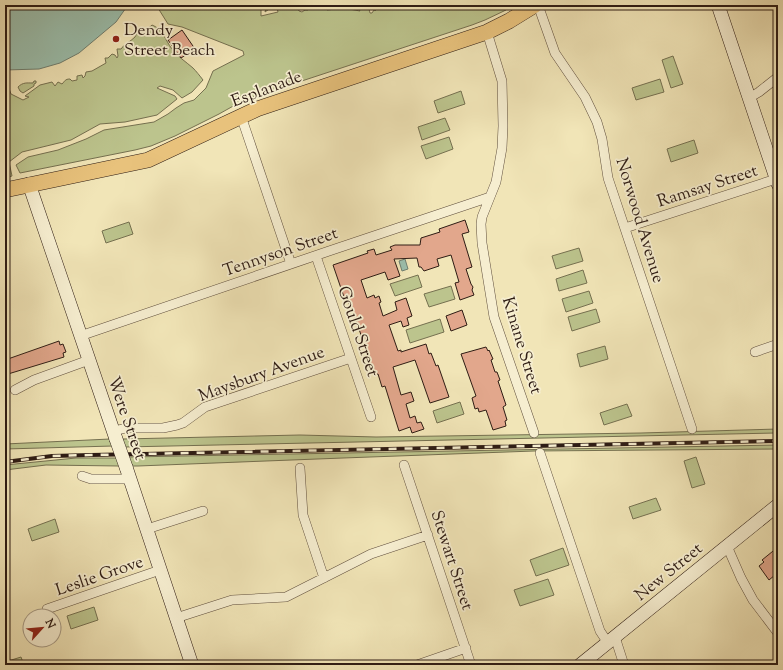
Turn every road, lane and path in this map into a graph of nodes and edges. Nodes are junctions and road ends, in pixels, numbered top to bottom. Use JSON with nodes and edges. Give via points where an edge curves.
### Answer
{"nodes":[{"id":1,"x":537,"y":5,"type":"edge"},
{"id":2,"x":718,"y":5,"type":"edge"},
{"id":3,"x":487,"y":32,"type":"junction"},
{"id":4,"x":778,"y":77,"type":"edge"},
{"id":5,"x":749,"y":98,"type":"junction"},
{"id":6,"x":241,"y":116,"type":"junction"},
{"id":7,"x":777,"y":182,"type":"edge"},
{"id":8,"x":29,"y":184,"type":"junction"},
{"id":9,"x":5,"y":190,"type":"edge"},
{"id":10,"x":490,"y":198,"type":"junction"},
{"id":11,"x":625,"y":228,"type":"junction"},
{"id":12,"x":316,"y":256,"type":"junction"},
{"id":13,"x":291,"y":264,"type":"junction"},
{"id":14,"x":80,"y":336,"type":"junction"},
{"id":15,"x":778,"y":344,"type":"edge"},
{"id":16,"x":755,"y":352,"type":"dead end"},
{"id":17,"x":351,"y":358,"type":"junction"},
{"id":18,"x":89,"y":360,"type":"junction"},
{"id":19,"x":15,"y":390,"type":"dead end"},
{"id":20,"x":371,"y":417,"type":"dead end"},
{"id":21,"x":692,"y":429,"type":"dead end"},
{"id":22,"x":534,"y":433,"type":"dead end"},
{"id":23,"x":115,"y":435,"type":"junction"},
{"id":24,"x":540,"y":453,"type":"dead end"},
{"id":25,"x":404,"y":465,"type":"dead end"},
{"id":26,"x":300,"y":468,"type":"dead end"},
{"id":27,"x":128,"y":473,"type":"junction"},
{"id":28,"x":82,"y":476,"type":"dead end"},
{"id":29,"x":778,"y":505,"type":"edge"},
{"id":30,"x":203,"y":510,"type":"dead end"},
{"id":31,"x":147,"y":529,"type":"junction"},
{"id":32,"x":428,"y":535,"type":"junction"},
{"id":33,"x":727,"y":546,"type":"junction"},
{"id":34,"x":160,"y":570,"type":"junction"},
{"id":35,"x":324,"y":578,"type":"junction"},
{"id":36,"x":50,"y":608,"type":"edge"},
{"id":37,"x":176,"y":618,"type":"junction"},
{"id":38,"x":778,"y":632,"type":"edge"},
{"id":39,"x":611,"y":640,"type":"junction"},
{"id":40,"x":466,"y":648,"type":"junction"},
{"id":41,"x":192,"y":665,"type":"edge"},
{"id":42,"x":416,"y":665,"type":"edge"},
{"id":43,"x":471,"y":665,"type":"edge"},
{"id":44,"x":580,"y":665,"type":"edge"},
{"id":45,"x":624,"y":665,"type":"edge"}],
"edges":[{"from":1,"to":3,"type":"main road","name":"Esplanade"},
{"from":1,"to":11,"type":"street","name":"Norwood Avenue","via":[[555,53],[597,122],[608,178]]},
{"from":2,"to":5,"type":"street"},
{"from":3,"to":6,"type":"main road","name":"Esplanade"},
{"from":3,"to":10,"type":"street","name":"Kinane Street","via":[[500,72],[503,101],[502,148],[496,182]]},
{"from":4,"to":5,"type":"street"},
{"from":5,"to":7,"type":"street"},
{"from":6,"to":8,"type":"main road","name":"Esplanade","via":[[148,160]]},
{"from":6,"to":13,"type":"street"},
{"from":7,"to":11,"type":"street","name":"Ramsay Street"},
{"from":8,"to":9,"type":"main road","name":"Esplanade"},
{"from":8,"to":14,"type":"street","name":"Were Street"},
{"from":10,"to":12,"type":"street","name":"Tennyson Street"},
{"from":10,"to":22,"type":"street","name":"Kinane Street","via":[[482,217],[481,235],[492,306]]},
{"from":11,"to":21,"type":"street","name":"Norwood Avenue"},
{"from":12,"to":13,"type":"street","name":"Tennyson Street"},
{"from":12,"to":17,"type":"street","name":"Gould Street"},
{"from":13,"to":14,"type":"street","name":"Tennyson Street"},
{"from":14,"to":18,"type":"street","name":"Were Street"},
{"from":15,"to":16,"type":"street"},
{"from":17,"to":20,"type":"street","name":"Gould Street"},
{"from":17,"to":23,"type":"street","name":"Maysbury Avenue","via":[[205,407],[184,423],[163,428],[126,428]]},
{"from":18,"to":19,"type":"street","via":[[34,380]]},
{"from":18,"to":23,"type":"street","name":"Were Street"},
{"from":23,"to":27,"type":"street","name":"Were Street","bridge":true},
{"from":24,"to":39,"type":"street","via":[[600,631]]},
{"from":25,"to":32,"type":"street","name":"Stewart Street"},
{"from":26,"to":35,"type":"street","via":[[303,514]]},
{"from":27,"to":28,"type":"street","via":[[91,479]]},
{"from":27,"to":31,"type":"street","name":"Were Street"},
{"from":29,"to":33,"type":"street","name":"New Street"},
{"from":30,"to":31,"type":"street"},
{"from":31,"to":34,"type":"street","name":"Were Street"},
{"from":32,"to":35,"type":"street","via":[[371,554]]},
{"from":32,"to":40,"type":"street","name":"Stewart Street"},
{"from":33,"to":38,"type":"street","via":[[740,578],[753,600]]},
{"from":33,"to":39,"type":"street","name":"New Street"},
{"from":34,"to":36,"type":"street","name":"Leslie Grove"},
{"from":34,"to":37,"type":"street","name":"Were Street"},
{"from":35,"to":37,"type":"street","via":[[286,597],[232,600]]},
{"from":37,"to":41,"type":"street","name":"Were Street"},
{"from":39,"to":44,"type":"street","name":"New Street"},
{"from":39,"to":45,"type":"street"},
{"from":40,"to":42,"type":"street"},
{"from":40,"to":43,"type":"street","name":"Stewart Street"}]}
